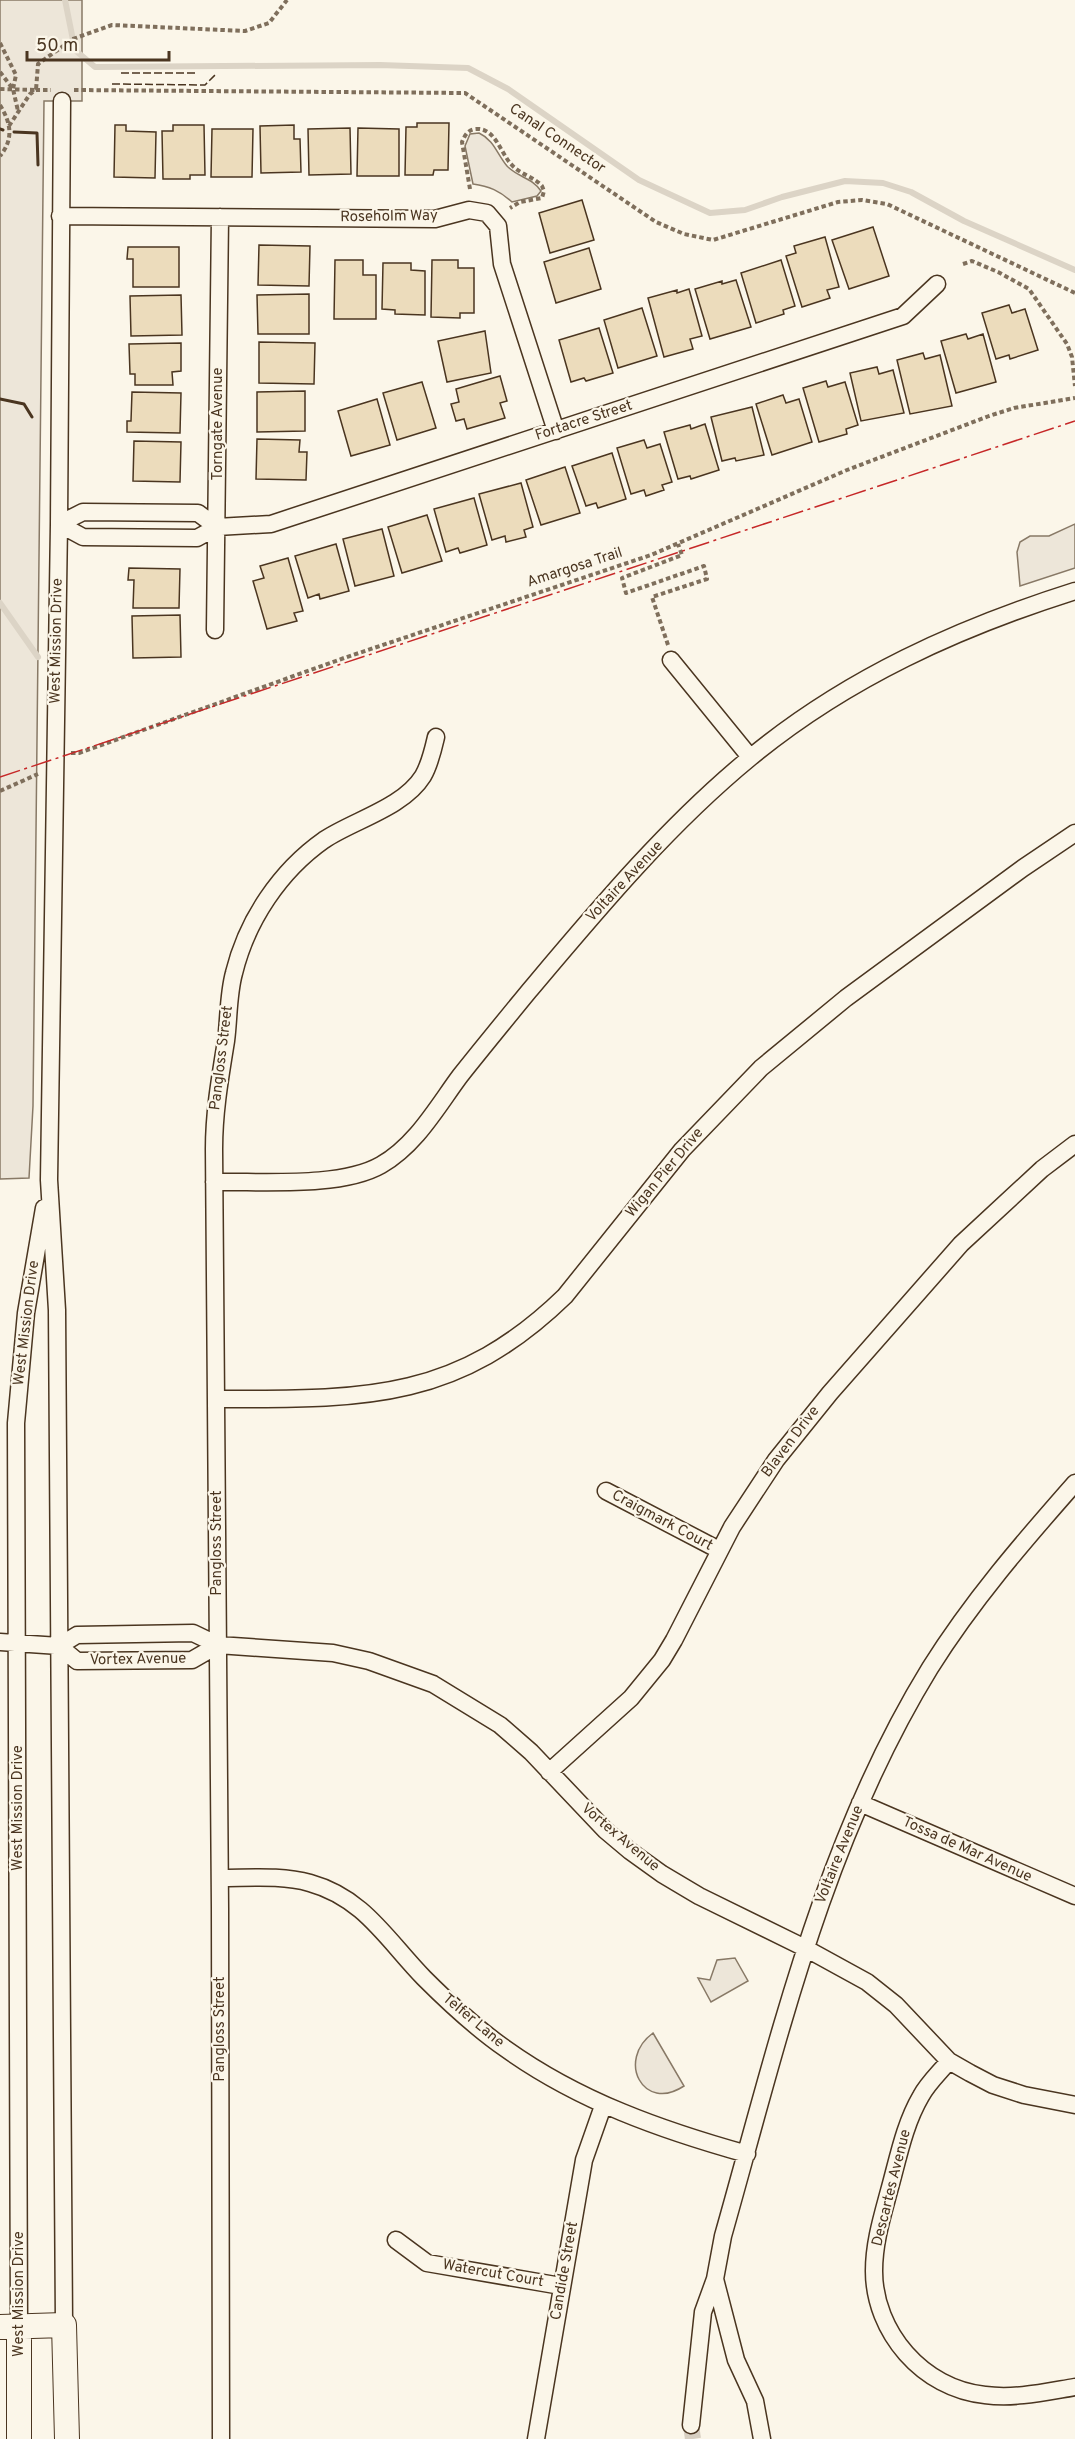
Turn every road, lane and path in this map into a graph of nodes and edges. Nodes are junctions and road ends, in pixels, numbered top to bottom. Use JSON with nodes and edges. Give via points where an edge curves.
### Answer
{"nodes":[{"id":1,"x":287,"y":0,"type":"edge"},
{"id":2,"x":0,"y":43,"type":"edge"},
{"id":3,"x":0,"y":72,"type":"edge"},
{"id":4,"x":0,"y":89,"type":"edge"},
{"id":5,"x":13,"y":89,"type":"junction"},
{"id":6,"x":36,"y":90,"type":"junction"},
{"id":7,"x":63,"y":94,"type":"junction"},
{"id":8,"x":0,"y":105,"type":"edge"},
{"id":9,"x":18,"y":112,"type":"junction"},
{"id":10,"x":9,"y":126,"type":"junction"},
{"id":11,"x":0,"y":156,"type":"edge"},
{"id":12,"x":470,"y":189,"type":"dead end"},
{"id":13,"x":510,"y":208,"type":"dead end"},
{"id":14,"x":60,"y":216,"type":"junction"},
{"id":15,"x":220,"y":217,"type":"junction"},
{"id":16,"x":963,"y":264,"type":"dead end"},
{"id":17,"x":937,"y":284,"type":"dead end"},
{"id":18,"x":1075,"y":293,"type":"edge"},
{"id":19,"x":1075,"y":386,"type":"edge"},
{"id":20,"x":1075,"y":398,"type":"edge"},
{"id":21,"x":556,"y":431,"type":"junction"},
{"id":22,"x":59,"y":524,"type":"junction"},
{"id":23,"x":217,"y":527,"type":"junction"},
{"id":24,"x":678,"y":544,"type":"junction"},
{"id":25,"x":1075,"y":591,"type":"edge"},
{"id":26,"x":214,"y":630,"type":"dead end"},
{"id":27,"x":670,"y":654,"type":"joint"},
{"id":28,"x":436,"y":737,"type":"dead end"},
{"id":29,"x":79,"y":753,"type":"dead end"},
{"id":30,"x":750,"y":758,"type":"junction"},
{"id":31,"x":55,"y":766,"type":"junction"},
{"id":32,"x":0,"y":791,"type":"edge"},
{"id":33,"x":1075,"y":833,"type":"edge"},
{"id":34,"x":1075,"y":1144,"type":"edge"},
{"id":35,"x":49,"y":1180,"type":"junction"},
{"id":36,"x":214,"y":1182,"type":"junction"},
{"id":37,"x":216,"y":1399,"type":"junction"},
{"id":38,"x":1075,"y":1483,"type":"edge"},
{"id":39,"x":606,"y":1491,"type":"dead end"},
{"id":40,"x":719,"y":1550,"type":"junction"},
{"id":41,"x":0,"y":1642,"type":"edge"},
{"id":42,"x":18,"y":1642,"type":"junction"},
{"id":43,"x":218,"y":1645,"type":"junction"},
{"id":44,"x":59,"y":1646,"type":"junction"},
{"id":45,"x":549,"y":1772,"type":"junction"},
{"id":46,"x":860,"y":1803,"type":"junction"},
{"id":47,"x":220,"y":1878,"type":"junction"},
{"id":48,"x":1075,"y":1896,"type":"edge"},
{"id":49,"x":805,"y":1947,"type":"junction"},
{"id":50,"x":949,"y":2061,"type":"junction"},
{"id":51,"x":1075,"y":2105,"type":"edge"},
{"id":52,"x":603,"y":2106,"type":"junction"},
{"id":53,"x":747,"y":2154,"type":"junction"},
{"id":54,"x":396,"y":2240,"type":"dead end"},
{"id":55,"x":715,"y":2279,"type":"junction"},
{"id":56,"x":561,"y":2286,"type":"junction"},
{"id":57,"x":63,"y":2325,"type":"junction"},
{"id":58,"x":10,"y":2327,"type":"edge"},
{"id":59,"x":1075,"y":2387,"type":"edge"},
{"id":60,"x":691,"y":2425,"type":"tunnel mouth"},
{"id":61,"x":19,"y":2439,"type":"edge"},
{"id":62,"x":67,"y":2439,"type":"edge"},
{"id":63,"x":221,"y":2439,"type":"edge"},
{"id":64,"x":536,"y":2439,"type":"edge"},
{"id":65,"x":762,"y":2439,"type":"edge"}],
"edges":[{"from":1,"to":6,"type":"path","via":[[268,23],[245,32],[112,25],[73,39],[38,64]]},
{"from":2,"to":5,"type":"path","via":[[16,75]]},
{"from":3,"to":5,"type":"path"},
{"from":4,"to":5,"type":"path","name":"Canal Connector"},
{"from":5,"to":6,"type":"path","name":"Canal Connector"},
{"from":5,"to":9,"type":"path"},
{"from":6,"to":7,"type":"path","name":"Canal Connector"},
{"from":6,"to":9,"type":"path"},
{"from":7,"to":14,"type":"street","name":"West Mission Drive"},
{"from":7,"to":18,"type":"path","name":"Canal Connector","via":[[465,93],[656,222],[684,234],[713,240],[838,202],[862,200],[887,204]]},
{"from":8,"to":10,"type":"path"},
{"from":9,"to":10,"type":"path"},
{"from":10,"to":11,"type":"path","via":[[10,135]]},
{"from":12,"to":13,"type":"path","via":[[462,142],[470,130],[479,129],[494,137],[512,165],[544,191],[542,198]]},
{"from":14,"to":15,"type":"street","name":"Roseholm Way"},
{"from":14,"to":22,"type":"street","name":"West Mission Drive"},
{"from":15,"to":21,"type":"street","name":"Roseholm Way","via":[[435,219],[470,210],[487,213],[498,226],[502,264]]},
{"from":15,"to":23,"type":"street","name":"Torngate Avenue"},
{"from":16,"to":19,"type":"path","via":[[972,261],[1029,289],[1067,344]]},
{"from":17,"to":21,"type":"street","name":"Fortacre Street","via":[[903,316]]},
{"from":20,"to":24,"type":"path","name":"Amargosa Trail","via":[[989,416],[837,474]]},
{"from":21,"to":23,"type":"street","name":"Fortacre Street","via":[[271,524]]},
{"from":22,"to":23,"type":"street","name":"Fortacre Street","via":[[83,537],[197,538]]},
{"from":22,"to":23,"type":"street","via":[[83,512],[198,513]]},
{"from":22,"to":31,"type":"street","name":"West Mission Drive"},
{"from":23,"to":26,"type":"street","name":"Torngate Avenue"},
{"from":24,"to":27,"type":"path","via":[[682,555],[622,578],[626,593],[704,566],[707,579],[652,597]]},
{"from":24,"to":29,"type":"path","name":"Amargosa Trail"},
{"from":25,"to":30,"type":"street","name":"Voltaire Avenue","via":[[998,617],[906,657],[795,723]]},
{"from":27,"to":30,"type":"street"},
{"from":28,"to":36,"type":"street","name":"Pangloss Street","via":[[422,778],[393,803],[325,840],[300,860],[256,914],[233,973],[214,1115]]},
{"from":30,"to":36,"type":"street","name":"Voltaire Avenue","via":[[674,829],[578,933],[398,1155],[360,1175],[336,1180]]},
{"from":31,"to":32,"type":"path"},
{"from":31,"to":35,"type":"street","name":"West Mission Drive"},
{"from":33,"to":37,"type":"street","name":"Wigan Pier Drive","via":[[846,998],[761,1068],[682,1150],[566,1296],[511,1341],[460,1370],[385,1393],[330,1398]]},
{"from":34,"to":40,"type":"street","name":"Blaven Drive","via":[[992,1214],[930,1277],[776,1460]]},
{"from":35,"to":42,"type":"street","name":"West Mission Drive","via":[[26,1313],[16,1423]]},
{"from":35,"to":44,"type":"street","name":"West Mission Drive","via":[[57,1310]]},
{"from":36,"to":37,"type":"street","name":"Pangloss Street"},
{"from":37,"to":43,"type":"street","name":"Pangloss Street"},
{"from":38,"to":46,"type":"street","name":"Voltaire Avenue","via":[[958,1625],[897,1728]]},
{"from":39,"to":40,"type":"street","name":"Craigmark Court"},
{"from":40,"to":45,"type":"street","name":"Blaven Drive","via":[[674,1640],[648,1678]]},
{"from":41,"to":42,"type":"street","name":"Vortex Avenue"},
{"from":42,"to":44,"type":"street","name":"Vortex Avenue"},
{"from":42,"to":58,"type":"street","name":"West Mission Drive"},
{"from":43,"to":44,"type":"street","name":"Vortex Avenue","via":[[193,1633],[77,1635]]},
{"from":43,"to":44,"type":"street","name":"Vortex Avenue","via":[[192,1660],[77,1660]]},
{"from":43,"to":45,"type":"street","name":"Vortex Avenue","via":[[333,1653],[402,1672],[443,1690],[484,1715],[525,1746]]},
{"from":43,"to":47,"type":"street","name":"Pangloss Street"},
{"from":44,"to":57,"type":"street","name":"West Mission Drive"},
{"from":45,"to":49,"type":"street","name":"Vortex Avenue","via":[[605,1830],[662,1874]]},
{"from":46,"to":48,"type":"street","name":"Tossa de Mar Avenue"},
{"from":46,"to":49,"type":"street","name":"Voltaire Avenue"},
{"from":47,"to":52,"type":"street","name":"Telfer Lane","via":[[289,1879],[310,1883],[346,1899],[364,1911],[449,2002],[498,2043]]},
{"from":47,"to":63,"type":"street","name":"Pangloss Street"},
{"from":49,"to":50,"type":"street","name":"Vortex Avenue","via":[[867,1982],[896,2005]]},
{"from":49,"to":53,"type":"street","name":"Voltaire Avenue"},
{"from":50,"to":51,"type":"street","name":"Vortex Avenue","via":[[993,2085]]},
{"from":50,"to":59,"type":"street","name":"Descartes Avenue","via":[[922,2094],[910,2117],[876,2244],[874,2271],[885,2324],[918,2365],[959,2389],[1000,2397]]},
{"from":52,"to":53,"type":"street","name":"Telfer Lane","via":[[683,2137]]},
{"from":52,"to":56,"type":"street","name":"Candide Street","via":[[584,2160]]},
{"from":53,"to":55,"type":"street","name":"Voltaire Avenue"},
{"from":54,"to":56,"type":"street","name":"Watercut Court","via":[[427,2263]]},
{"from":55,"to":60,"type":"street","name":"Voltaire Avenue","via":[[703,2312]]},
{"from":55,"to":65,"type":"street","name":"Voltaire Avenue","via":[[736,2360],[755,2401]]},
{"from":56,"to":64,"type":"street","name":"Candide Street"},
{"from":57,"to":58,"type":"street"},
{"from":57,"to":62,"type":"street","name":"West Mission Drive"},
{"from":58,"to":61,"type":"street","name":"West Mission Drive"}]}
